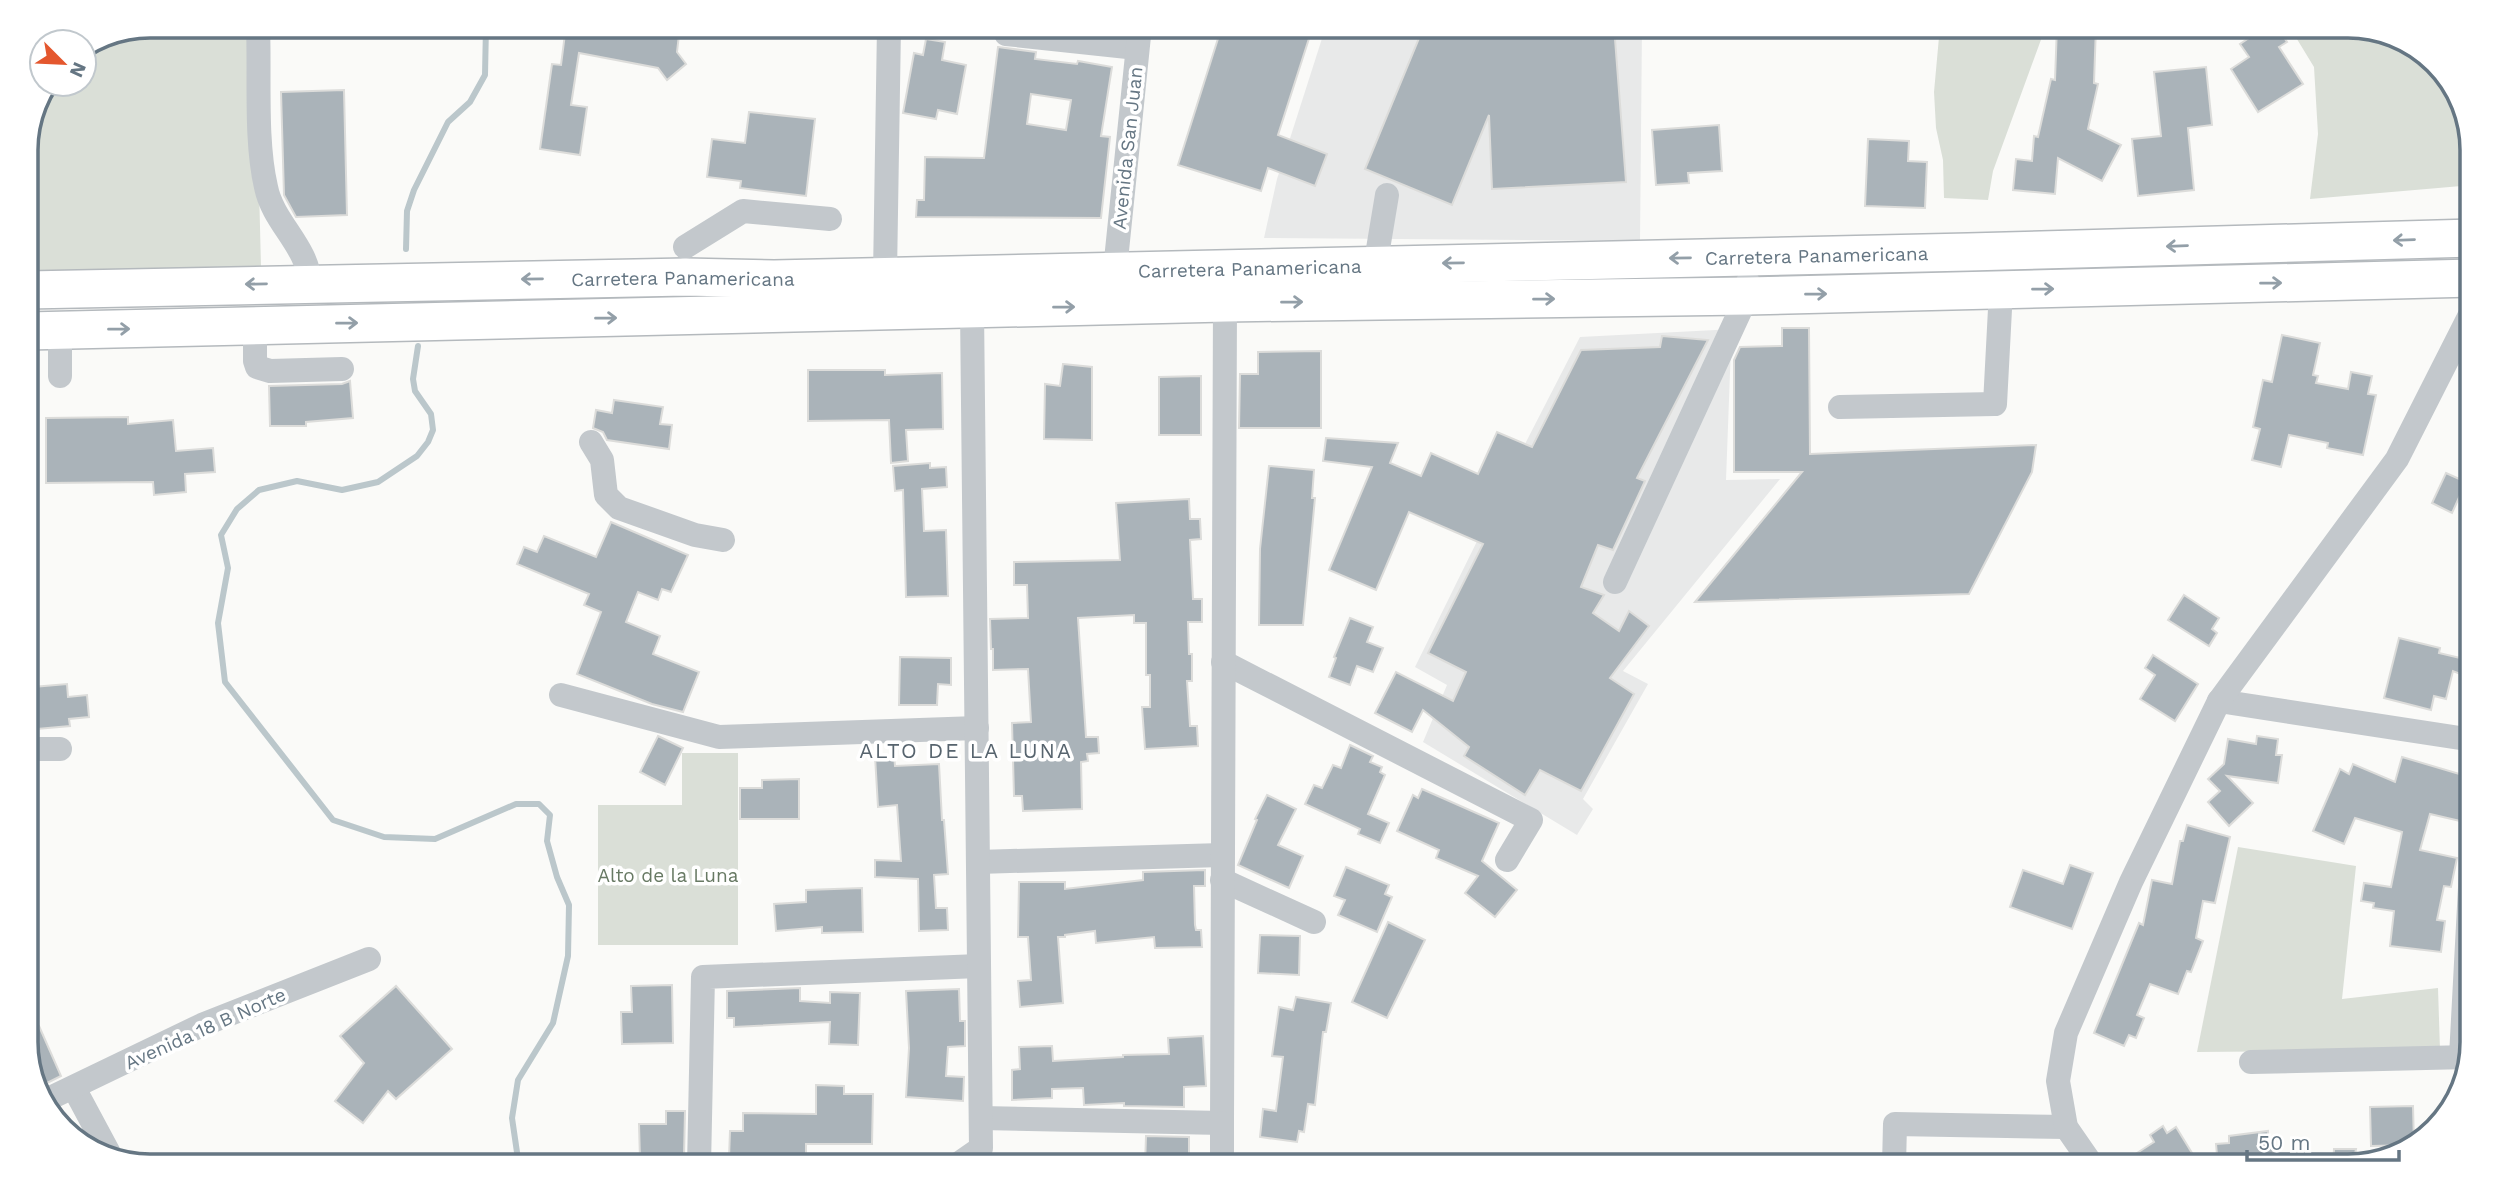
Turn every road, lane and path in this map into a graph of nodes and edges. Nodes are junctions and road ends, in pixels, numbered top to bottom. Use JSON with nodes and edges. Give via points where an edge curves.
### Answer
{"nodes":[{"id":1,"x":258,"y":39,"type":"edge"},
{"id":2,"x":889,"y":39,"type":"edge"},
{"id":3,"x":1138,"y":39,"type":"edge"},
{"id":4,"x":1387,"y":195,"type":"dead end"},
{"id":5,"x":830,"y":219,"type":"dead end"},
{"id":6,"x":2460,"y":238,"type":"edge"},
{"id":7,"x":685,"y":247,"type":"dead end"},
{"id":8,"x":1748,"y":257,"type":"junction"},
{"id":9,"x":1376,"y":265,"type":"junction"},
{"id":10,"x":1101,"y":271,"type":"junction"},
{"id":11,"x":885,"y":275,"type":"junction"},
{"id":12,"x":2460,"y":278,"type":"edge"},
{"id":13,"x":774,"y":279,"type":"junction"},
{"id":14,"x":310,"y":283,"type":"junction"},
{"id":15,"x":39,"y":290,"type":"edge"},
{"id":16,"x":2001,"y":290,"type":"junction"},
{"id":17,"x":1747,"y":296,"type":"junction"},
{"id":18,"x":1352,"y":301,"type":"junction"},
{"id":19,"x":1225,"y":303,"type":"junction"},
{"id":20,"x":972,"y":309,"type":"junction"},
{"id":21,"x":255,"y":326,"type":"junction"},
{"id":22,"x":43,"y":330,"type":"edge"},
{"id":23,"x":2460,"y":335,"type":"edge"},
{"id":24,"x":342,"y":369,"type":"dead end"},
{"id":25,"x":60,"y":376,"type":"dead end"},
{"id":26,"x":1840,"y":407,"type":"dead end"},
{"id":27,"x":591,"y":442,"type":"dead end"},
{"id":28,"x":723,"y":540,"type":"dead end"},
{"id":29,"x":1615,"y":582,"type":"dead end"},
{"id":30,"x":1223,"y":662,"type":"junction"},
{"id":31,"x":561,"y":695,"type":"dead end"},
{"id":32,"x":2219,"y":701,"type":"junction"},
{"id":33,"x":977,"y":729,"type":"junction"},
{"id":34,"x":2460,"y":738,"type":"edge"},
{"id":35,"x":39,"y":749,"type":"edge"},
{"id":36,"x":60,"y":749,"type":"dead end"},
{"id":37,"x":1222,"y":855,"type":"junction"},
{"id":38,"x":1507,"y":860,"type":"dead end"},
{"id":39,"x":978,"y":862,"type":"junction"},
{"id":40,"x":1222,"y":880,"type":"junction"},
{"id":41,"x":1314,"y":922,"type":"dead end"},
{"id":42,"x":369,"y":959,"type":"dead end"},
{"id":43,"x":979,"y":966,"type":"junction"},
{"id":44,"x":2460,"y":1057,"type":"edge"},
{"id":45,"x":2251,"y":1062,"type":"dead end"},
{"id":46,"x":75,"y":1088,"type":"junction"},
{"id":47,"x":53,"y":1097,"type":"edge"},
{"id":48,"x":981,"y":1118,"type":"junction"},
{"id":49,"x":1222,"y":1123,"type":"junction"},
{"id":50,"x":2066,"y":1127,"type":"junction"},
{"id":51,"x":104,"y":1143,"type":"edge"},
{"id":52,"x":699,"y":1154,"type":"edge"},
{"id":53,"x":972,"y":1154,"type":"edge"},
{"id":54,"x":1223,"y":1154,"type":"edge"},
{"id":55,"x":1894,"y":1154,"type":"edge"},
{"id":56,"x":2085,"y":1154,"type":"edge"}],
"edges":[{"from":1,"to":14,"type":"street","via":[[266,189],[309,270]]},
{"from":2,"to":11,"type":"street"},
{"from":3,"to":10,"type":"street","name":"Avenida San Juan"},
{"from":4,"to":9,"type":"street"},
{"from":5,"to":7,"type":"street","via":[[743,211]]},
{"from":6,"to":8,"type":"highway","name":"Carretera Panamericana","one_way":true},
{"from":8,"to":9,"type":"highway","name":"Carretera Panamericana","one_way":true},
{"from":8,"to":17,"type":"street"},
{"from":9,"to":10,"type":"highway","name":"Carretera Panamericana"},
{"from":9,"to":18,"type":"street","via":[[1370,286]]},
{"from":10,"to":11,"type":"highway","name":"Carretera Panamericana"},
{"from":10,"to":20,"type":"highway","via":[[998,288]]},
{"from":11,"to":13,"type":"highway","name":"Carretera Panamericana"},
{"from":16,"to":12,"type":"highway","name":"Carretera Panamericana","one_way":true},
{"from":13,"to":14,"type":"highway","name":"Carretera Panamericana","one_way":true},
{"from":13,"to":20,"type":"highway","via":[[836,292],[942,291]]},
{"from":14,"to":15,"type":"highway","name":"Carretera Panamericana","one_way":true},
{"from":17,"to":16,"type":"highway","name":"Carretera Panamericana","one_way":true},
{"from":16,"to":26,"type":"street","via":[[1996,404]]},
{"from":18,"to":17,"type":"highway","name":"Carretera Panamericana","one_way":true},
{"from":17,"to":29,"type":"street"},
{"from":19,"to":18,"type":"highway","name":"Carretera Panamericana","one_way":true},
{"from":20,"to":19,"type":"highway","name":"Carretera Panamericana","one_way":true},
{"from":19,"to":30,"type":"street"},
{"from":21,"to":20,"type":"highway","name":"Carretera Panamericana","one_way":true},
{"from":20,"to":33,"type":"street"},
{"from":22,"to":21,"type":"highway","name":"Carretera Panamericana","one_way":true},
{"from":21,"to":24,"type":"street","via":[[257,367]]},
{"from":22,"to":25,"type":"street"},
{"from":23,"to":32,"type":"street","via":[[2397,459]]},
{"from":27,"to":28,"type":"street","via":[[602,460],[606,495],[619,508]]},
{"from":30,"to":37,"type":"street"},
{"from":30,"to":38,"type":"street","via":[[1531,820]]},
{"from":31,"to":33,"type":"street","via":[[719,737]]},
{"from":32,"to":34,"type":"street"},
{"from":32,"to":50,"type":"street","via":[[2131,882],[2066,1033],[2058,1081]]},
{"from":33,"to":39,"type":"street"},
{"from":35,"to":36,"type":"street"},
{"from":37,"to":39,"type":"street"},
{"from":37,"to":40,"type":"street"},
{"from":39,"to":43,"type":"street"},
{"from":40,"to":41,"type":"street"},
{"from":40,"to":49,"type":"street"},
{"from":42,"to":46,"type":"street","name":"Avenida 18 B Norte","via":[[202,1026]]},
{"from":43,"to":48,"type":"street"},
{"from":43,"to":52,"type":"street","via":[[704,977]]},
{"from":44,"to":45,"type":"street"},
{"from":46,"to":47,"type":"street","name":"Avenida 18 B Norte"},
{"from":46,"to":51,"type":"street"},
{"from":48,"to":49,"type":"street"},
{"from":48,"to":53,"type":"street","via":[[981,1148]]},
{"from":49,"to":54,"type":"street"},
{"from":50,"to":55,"type":"street","via":[[1895,1124]]},
{"from":50,"to":56,"type":"street"}]}
